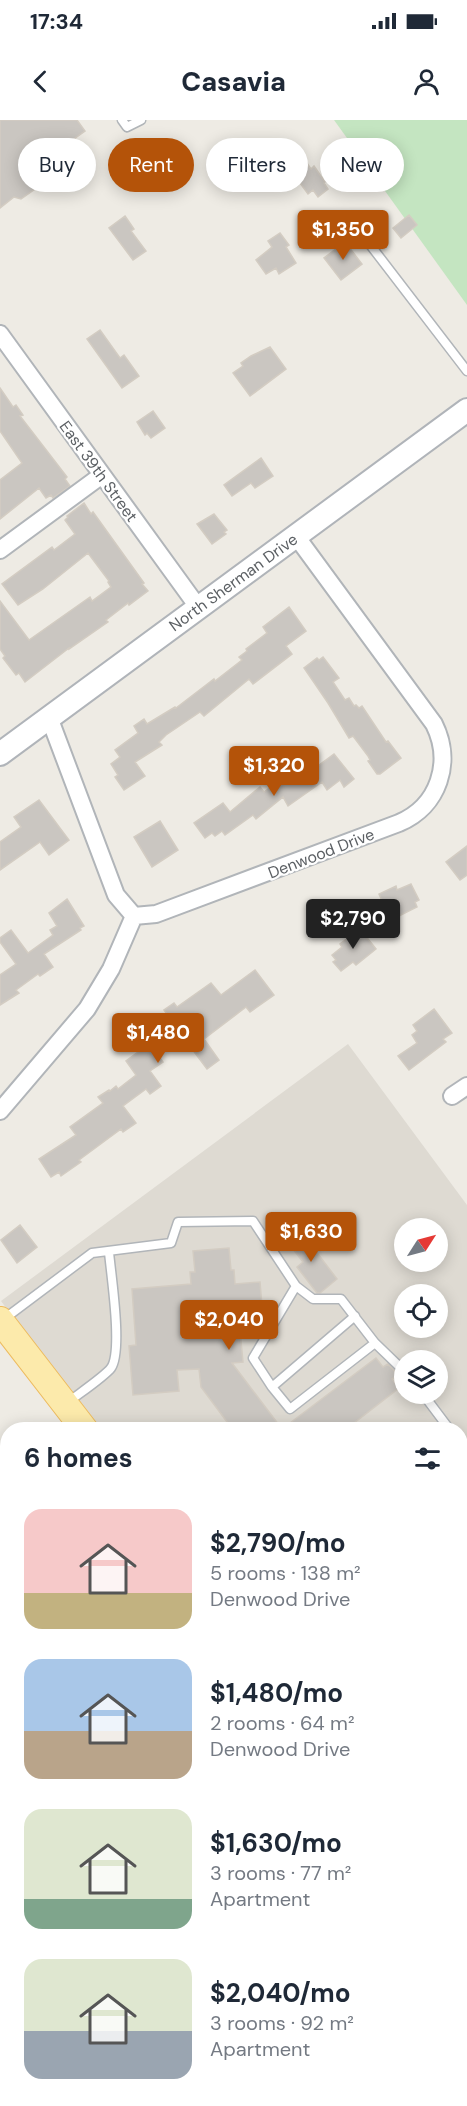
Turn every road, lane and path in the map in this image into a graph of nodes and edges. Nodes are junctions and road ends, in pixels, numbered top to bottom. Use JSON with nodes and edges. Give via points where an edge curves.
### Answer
{"nodes":[{"id":1,"x":122,"y":120,"type":"edge"},
{"id":2,"x":141,"y":120,"type":"edge"},
{"id":3,"x":358,"y":229,"type":"dead end"},
{"id":4,"x":0,"y":334,"type":"edge"},
{"id":5,"x":467,"y":371,"type":"edge"},
{"id":6,"x":467,"y":410,"type":"edge"},
{"id":7,"x":102,"y":475,"type":"junction"},
{"id":8,"x":296,"y":536,"type":"junction"},
{"id":9,"x":0,"y":550,"type":"edge"},
{"id":10,"x":198,"y":607,"type":"junction"},
{"id":11,"x":49,"y":717,"type":"junction"},
{"id":12,"x":0,"y":754,"type":"edge"},
{"id":13,"x":134,"y":916,"type":"junction"},
{"id":14,"x":467,"y":1086,"type":"edge"},
{"id":15,"x":452,"y":1096,"type":"dead end"},
{"id":16,"x":0,"y":1111,"type":"edge"},
{"id":17,"x":109,"y":1252,"type":"junction"},
{"id":18,"x":296,"y":1286,"type":"junction"},
{"id":19,"x":355,"y":1316,"type":"junction"},
{"id":20,"x":0,"y":1320,"type":"edge"},
{"id":21,"x":375,"y":1342,"type":"junction"},
{"id":22,"x":0,"y":1345,"type":"edge"},
{"id":23,"x":394,"y":1361,"type":"edge"},
{"id":24,"x":272,"y":1387,"type":"junction"},
{"id":25,"x":430,"y":1404,"type":"edge"},
{"id":26,"x":65,"y":1417,"type":"edge"},
{"id":27,"x":444,"y":1422,"type":"edge"}],
"edges":[{"from":1,"to":2,"type":"lane","via":[[127,127]]},
{"from":3,"to":5,"type":"lane"},
{"from":4,"to":7,"type":"street","name":"East 39th Street"},
{"from":6,"to":8,"type":"main road","name":"North Sherman Drive"},
{"from":7,"to":9,"type":"street"},
{"from":7,"to":10,"type":"street","name":"East 39th Street"},
{"from":8,"to":10,"type":"main road","name":"North Sherman Drive"},
{"from":8,"to":13,"type":"street","name":"Denwood Drive","via":[[434,724],[443,758],[441,778],[422,808],[405,820],[156,914]]},
{"from":10,"to":11,"type":"main road","name":"North Sherman Drive"},
{"from":11,"to":12,"type":"main road","name":"North Sherman Drive"},
{"from":11,"to":13,"type":"street","via":[[116,895]]},
{"from":13,"to":16,"type":"street","via":[[114,963],[87,1009]]},
{"from":14,"to":15,"type":"street"},
{"from":17,"to":18,"type":"lane","via":[[171,1242],[178,1222],[253,1221]]},
{"from":17,"to":20,"type":"lane","via":[[92,1253]]},
{"from":17,"to":26,"type":"lane","via":[[116,1349],[111,1367]]},
{"from":18,"to":19,"type":"lane","via":[[313,1299],[341,1299]]},
{"from":18,"to":24,"type":"lane","via":[[254,1358]]},
{"from":19,"to":21,"type":"lane"},
{"from":19,"to":24,"type":"lane"},
{"from":20,"to":26,"type":"main road"},
{"from":21,"to":23,"type":"lane"},
{"from":21,"to":24,"type":"lane","via":[[290,1409]]},
{"from":22,"to":26,"type":"main road"},
{"from":25,"to":27,"type":"lane"}]}
